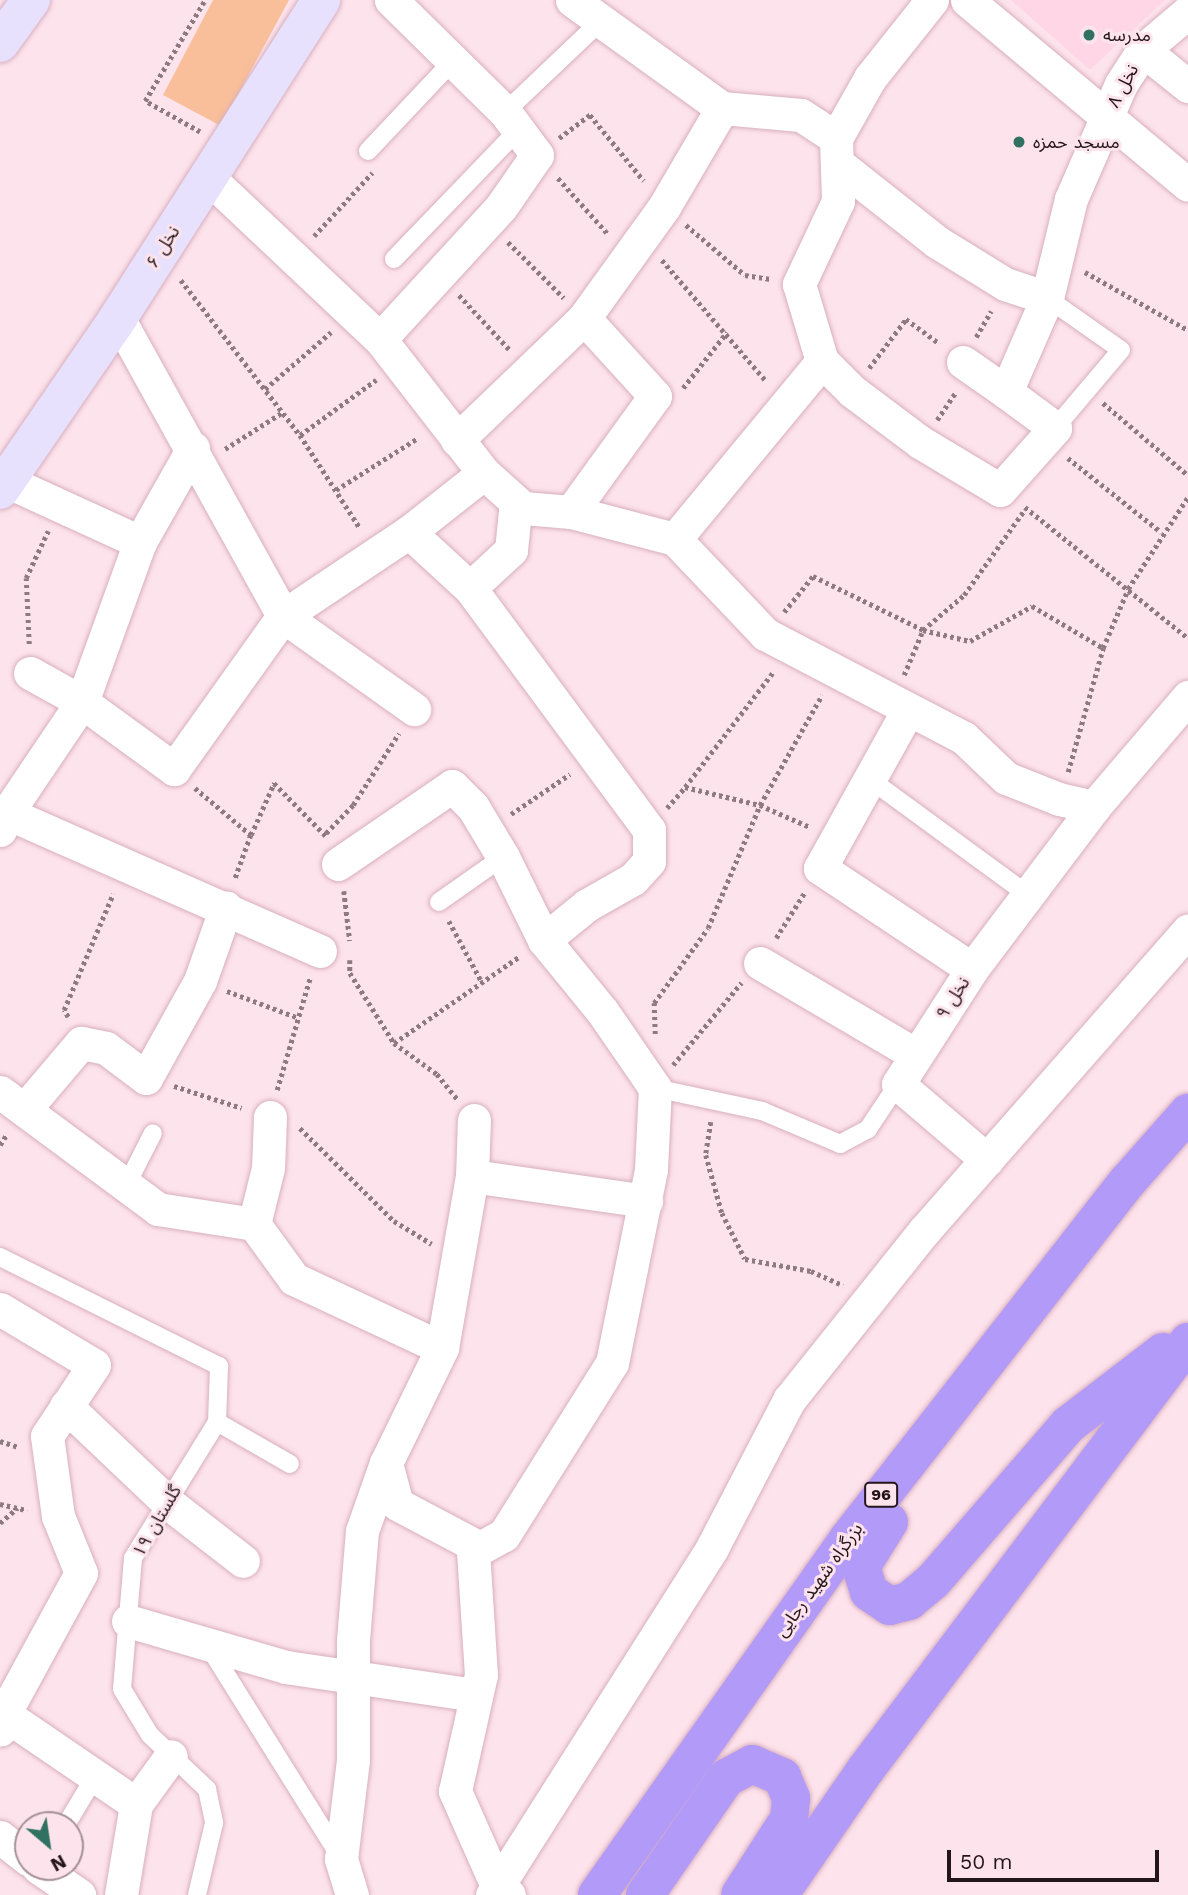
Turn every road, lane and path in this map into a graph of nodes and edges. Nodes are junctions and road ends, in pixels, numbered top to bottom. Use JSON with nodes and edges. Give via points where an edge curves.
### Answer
{"nodes":[{"id":1,"x":31,"y":0,"type":"edge"},
{"id":2,"x":205,"y":0,"type":"edge"},
{"id":3,"x":321,"y":0,"type":"edge"},
{"id":4,"x":391,"y":0,"type":"edge"},
{"id":5,"x":572,"y":0,"type":"edge"},
{"id":6,"x":932,"y":0,"type":"edge"},
{"id":7,"x":967,"y":0,"type":"edge"},
{"id":8,"x":1188,"y":12,"type":"edge"},
{"id":9,"x":601,"y":21,"type":"junction"},
{"id":10,"x":0,"y":43,"type":"edge"},
{"id":11,"x":1143,"y":50,"type":"junction"},
{"id":12,"x":452,"y":62,"type":"junction"},
{"id":13,"x":1188,"y":86,"type":"edge"},
{"id":14,"x":723,"y":108,"type":"junction"},
{"id":15,"x":1107,"y":116,"type":"junction"},
{"id":16,"x":521,"y":132,"type":"junction"},
{"id":17,"x":837,"y":150,"type":"junction"},
{"id":18,"x":368,"y":151,"type":"joint"},
{"id":19,"x":218,"y":162,"type":"junction"},
{"id":20,"x":1188,"y":185,"type":"edge"},
{"id":21,"x":664,"y":207,"type":"junction"},
{"id":22,"x":488,"y":221,"type":"junction"},
{"id":23,"x":636,"y":248,"type":"junction"},
{"id":24,"x":157,"y":257,"type":"junction"},
{"id":25,"x":295,"y":257,"type":"junction"},
{"id":26,"x":1060,"y":258,"type":"junction"},
{"id":27,"x":394,"y":259,"type":"dead end"},
{"id":28,"x":439,"y":274,"type":"junction"},
{"id":29,"x":799,"y":284,"type":"junction"},
{"id":30,"x":1005,"y":284,"type":"junction"},
{"id":31,"x":1047,"y":298,"type":"junction"},
{"id":32,"x":353,"y":313,"type":"junction"},
{"id":33,"x":118,"y":318,"type":"junction"},
{"id":34,"x":584,"y":318,"type":"junction"},
{"id":35,"x":1188,"y":330,"type":"edge"},
{"id":36,"x":727,"y":332,"type":"junction"},
{"id":37,"x":388,"y":351,"type":"junction"},
{"id":38,"x":822,"y":361,"type":"junction"},
{"id":39,"x":968,"y":365,"type":"junction"},
{"id":40,"x":531,"y":373,"type":"junction"},
{"id":41,"x":265,"y":389,"type":"junction"},
{"id":42,"x":1088,"y":390,"type":"junction"},
{"id":43,"x":852,"y":391,"type":"junction"},
{"id":44,"x":1006,"y":392,"type":"junction"},
{"id":45,"x":655,"y":396,"type":"junction"},
{"id":46,"x":784,"y":404,"type":"junction"},
{"id":47,"x":283,"y":412,"type":"junction"},
{"id":48,"x":450,"y":431,"type":"junction"},
{"id":49,"x":1050,"y":434,"type":"junction"},
{"id":50,"x":300,"y":435,"type":"junction"},
{"id":51,"x":920,"y":442,"type":"junction"},
{"id":52,"x":197,"y":457,"type":"junction"},
{"id":53,"x":484,"y":473,"type":"junction"},
{"id":54,"x":1188,"y":475,"type":"edge"},
{"id":55,"x":1,"y":482,"type":"edge"},
{"id":56,"x":336,"y":490,"type":"junction"},
{"id":57,"x":1188,"y":496,"type":"edge"},
{"id":58,"x":1013,"y":499,"type":"junction"},
{"id":59,"x":516,"y":502,"type":"junction"},
{"id":60,"x":61,"y":505,"type":"junction"},
{"id":61,"x":571,"y":512,"type":"junction"},
{"id":62,"x":409,"y":532,"type":"junction"},
{"id":63,"x":1161,"y":532,"type":"junction"},
{"id":64,"x":675,"y":540,"type":"junction"},
{"id":65,"x":140,"y":542,"type":"junction"},
{"id":66,"x":376,"y":552,"type":"junction"},
{"id":67,"x":470,"y":588,"type":"junction"},
{"id":68,"x":1128,"y":589,"type":"junction"},
{"id":69,"x":283,"y":616,"type":"junction"},
{"id":70,"x":923,"y":630,"type":"junction"},
{"id":71,"x":1188,"y":638,"type":"edge"},
{"id":72,"x":778,"y":641,"type":"junction"},
{"id":73,"x":1103,"y":648,"type":"junction"},
{"id":74,"x":835,"y":671,"type":"junction"},
{"id":75,"x":30,"y":673,"type":"joint"},
{"id":76,"x":1188,"y":697,"type":"edge"},
{"id":77,"x":82,"y":702,"type":"junction"},
{"id":78,"x":901,"y":706,"type":"junction"},
{"id":79,"x":414,"y":709,"type":"joint"},
{"id":80,"x":595,"y":757,"type":"junction"},
{"id":81,"x":174,"y":769,"type":"junction"},
{"id":82,"x":867,"y":778,"type":"junction"},
{"id":83,"x":685,"y":787,"type":"junction"},
{"id":84,"x":1059,"y":799,"type":"junction"},
{"id":85,"x":760,"y":805,"type":"junction"},
{"id":86,"x":1094,"y":807,"type":"junction"},
{"id":87,"x":3,"y":822,"type":"edge"},
{"id":88,"x":649,"y":830,"type":"junction"},
{"id":89,"x":325,"y":833,"type":"junction"},
{"id":90,"x":251,"y":835,"type":"junction"},
{"id":91,"x":836,"y":838,"type":"junction"},
{"id":92,"x":495,"y":843,"type":"junction"},
{"id":93,"x":126,"y":863,"type":"junction"},
{"id":94,"x":338,"y":864,"type":"junction"},
{"id":95,"x":1028,"y":895,"type":"junction"},
{"id":96,"x":439,"y":902,"type":"joint"},
{"id":97,"x":226,"y":907,"type":"junction"},
{"id":98,"x":1188,"y":930,"type":"edge"},
{"id":99,"x":544,"y":940,"type":"junction"},
{"id":100,"x":320,"y":951,"type":"joint"},
{"id":101,"x":760,"y":963,"type":"dead end"},
{"id":102,"x":972,"y":969,"type":"junction"},
{"id":103,"x":200,"y":981,"type":"junction"},
{"id":104,"x":482,"y":982,"type":"junction"},
{"id":105,"x":296,"y":1017,"type":"junction"},
{"id":106,"x":654,"y":1039,"type":"dead end"},
{"id":107,"x":81,"y":1043,"type":"junction"},
{"id":108,"x":394,"y":1043,"type":"junction"},
{"id":109,"x":916,"y":1055,"type":"junction"},
{"id":110,"x":146,"y":1078,"type":"junction"},
{"id":111,"x":898,"y":1084,"type":"junction"},
{"id":112,"x":655,"y":1088,"type":"junction"},
{"id":113,"x":12,"y":1100,"type":"edge"},
{"id":114,"x":715,"y":1100,"type":"junction"},
{"id":115,"x":1188,"y":1113,"type":"edge"},
{"id":116,"x":270,"y":1117,"type":"junction"},
{"id":117,"x":474,"y":1120,"type":"joint"},
{"id":118,"x":153,"y":1133,"type":"dead end"},
{"id":119,"x":987,"y":1160,"type":"junction"},
{"id":120,"x":472,"y":1176,"type":"junction"},
{"id":121,"x":126,"y":1186,"type":"junction"},
{"id":122,"x":646,"y":1201,"type":"junction"},
{"id":123,"x":254,"y":1224,"type":"junction"},
{"id":124,"x":0,"y":1257,"type":"edge"},
{"id":125,"x":458,"y":1259,"type":"junction"},
{"id":126,"x":871,"y":1297,"type":"junction"},
{"id":127,"x":0,"y":1309,"type":"edge"},
{"id":128,"x":1188,"y":1333,"type":"edge"},
{"id":129,"x":1188,"y":1342,"type":"edge"},
{"id":130,"x":442,"y":1348,"type":"junction"},
{"id":131,"x":962,"y":1392,"type":"junction"},
{"id":132,"x":66,"y":1406,"type":"junction"},
{"id":133,"x":217,"y":1422,"type":"junction"},
{"id":134,"x":386,"y":1463,"type":"junction"},
{"id":135,"x":290,"y":1464,"type":"dead end"},
{"id":136,"x":167,"y":1502,"type":"junction"},
{"id":137,"x":17,"y":1508,"type":"dead end"},
{"id":138,"x":0,"y":1523,"type":"edge"},
{"id":139,"x":480,"y":1548,"type":"junction"},
{"id":140,"x":243,"y":1561,"type":"dead end"},
{"id":141,"x":128,"y":1621,"type":"junction"},
{"id":142,"x":207,"y":1644,"type":"junction"},
{"id":143,"x":354,"y":1678,"type":"junction"},
{"id":144,"x":476,"y":1695,"type":"junction"},
{"id":145,"x":2,"y":1722,"type":"edge"},
{"id":146,"x":171,"y":1756,"type":"junction"},
{"id":147,"x":94,"y":1778,"type":"junction"},
{"id":148,"x":136,"y":1804,"type":"junction"},
{"id":149,"x":74,"y":1811,"type":"edge"},
{"id":150,"x":0,"y":1837,"type":"edge"},
{"id":151,"x":14,"y":1848,"type":"edge"},
{"id":152,"x":341,"y":1859,"type":"junction"},
{"id":153,"x":59,"y":1881,"type":"edge"},
{"id":154,"x":499,"y":1892,"type":"edge"},
{"id":155,"x":79,"y":1895,"type":"edge"},
{"id":156,"x":121,"y":1895,"type":"edge"},
{"id":157,"x":197,"y":1895,"type":"edge"},
{"id":158,"x":352,"y":1895,"type":"edge"},
{"id":159,"x":597,"y":1895,"type":"edge"},
{"id":160,"x":645,"y":1895,"type":"edge"},
{"id":161,"x":740,"y":1895,"type":"edge"},
{"id":162,"x":779,"y":1895,"type":"edge"}],
"edges":[{"from":1,"to":10,"type":"street"},
{"from":2,"to":19,"type":"path","via":[[145,101]]},
{"from":3,"to":19,"type":"street","name":"نخل ۶"},
{"from":4,"to":12,"type":"street"},
{"from":5,"to":9,"type":"street"},
{"from":6,"to":17,"type":"street","via":[[870,78]]},
{"from":7,"to":15,"type":"street"},
{"from":8,"to":11,"type":"street","name":"نخل ۸"},
{"from":9,"to":14,"type":"street"},
{"from":9,"to":16,"type":"lane"},
{"from":11,"to":13,"type":"street"},
{"from":11,"to":15,"type":"street","name":"نخل ۸"},
{"from":12,"to":16,"type":"street"},
{"from":12,"to":18,"type":"lane"},
{"from":14,"to":17,"type":"street","via":[[801,116]]},
{"from":14,"to":21,"type":"street"},
{"from":15,"to":20,"type":"street"},
{"from":15,"to":26,"type":"street","name":"نخل ۸","via":[[1071,199]]},
{"from":16,"to":21,"type":"path","via":[[590,115]]},
{"from":16,"to":22,"type":"street"},
{"from":16,"to":23,"type":"path"},
{"from":16,"to":27,"type":"lane"},
{"from":17,"to":29,"type":"street","via":[[838,201]]},
{"from":17,"to":30,"type":"street","via":[[937,242]]},
{"from":18,"to":25,"type":"path","via":[[374,171]]},
{"from":19,"to":24,"type":"street","name":"نخل ۶"},
{"from":19,"to":25,"type":"street"},
{"from":21,"to":23,"type":"street"},
{"from":21,"to":29,"type":"path","via":[[745,275]]},
{"from":22,"to":28,"type":"street"},
{"from":22,"to":34,"type":"path"},
{"from":23,"to":34,"type":"street"},
{"from":23,"to":36,"type":"path"},
{"from":24,"to":33,"type":"street","name":"نخل ۶"},
{"from":24,"to":41,"type":"path","via":[[191,291]]},
{"from":25,"to":32,"type":"street"},
{"from":26,"to":31,"type":"street","name":"نخل ۸"},
{"from":26,"to":35,"type":"path"},
{"from":28,"to":37,"type":"street"},
{"from":28,"to":40,"type":"path"},
{"from":29,"to":38,"type":"street"},
{"from":30,"to":31,"type":"street"},
{"from":30,"to":39,"type":"path"},
{"from":31,"to":42,"type":"lane","via":[[1121,350]]},
{"from":31,"to":44,"type":"street","name":"نخل ۸"},
{"from":32,"to":37,"type":"street"},
{"from":32,"to":41,"type":"path"},
{"from":33,"to":52,"type":"street"},
{"from":33,"to":55,"type":"street","name":"نخل ۶"},
{"from":34,"to":40,"type":"street"},
{"from":34,"to":45,"type":"street"},
{"from":36,"to":45,"type":"path","via":[[676,397]]},
{"from":36,"to":46,"type":"path"},
{"from":37,"to":48,"type":"street"},
{"from":37,"to":50,"type":"path"},
{"from":38,"to":43,"type":"street"},
{"from":38,"to":46,"type":"street"},
{"from":39,"to":43,"type":"path","via":[[906,319]]},
{"from":39,"to":44,"type":"street"},
{"from":39,"to":51,"type":"path"},
{"from":40,"to":48,"type":"street"},
{"from":41,"to":47,"type":"path"},
{"from":42,"to":49,"type":"lane"},
{"from":42,"to":54,"type":"path"},
{"from":43,"to":51,"type":"street"},
{"from":44,"to":49,"type":"street"},
{"from":45,"to":61,"type":"street"},
{"from":46,"to":64,"type":"street"},
{"from":47,"to":50,"type":"path"},
{"from":47,"to":52,"type":"path"},
{"from":48,"to":53,"type":"street"},
{"from":48,"to":56,"type":"path"},
{"from":49,"to":58,"type":"street"},
{"from":49,"to":63,"type":"path"},
{"from":50,"to":56,"type":"path"},
{"from":51,"to":58,"type":"street"},
{"from":52,"to":65,"type":"street"},
{"from":52,"to":69,"type":"street"},
{"from":53,"to":59,"type":"street"},
{"from":53,"to":62,"type":"street"},
{"from":55,"to":60,"type":"street"},
{"from":56,"to":66,"type":"path"},
{"from":57,"to":63,"type":"path"},
{"from":58,"to":68,"type":"path"},
{"from":58,"to":70,"type":"path","via":[[964,595]]},
{"from":59,"to":61,"type":"street","via":[[523,508]]},
{"from":59,"to":67,"type":"street","via":[[511,550]]},
{"from":60,"to":65,"type":"street"},
{"from":60,"to":75,"type":"path","via":[[26,578]]},
{"from":61,"to":64,"type":"street"},
{"from":62,"to":66,"type":"street"},
{"from":62,"to":67,"type":"street"},
{"from":63,"to":68,"type":"path"},
{"from":64,"to":72,"type":"street"},
{"from":65,"to":77,"type":"street"},
{"from":66,"to":69,"type":"street"},
{"from":67,"to":80,"type":"street"},
{"from":68,"to":71,"type":"path"},
{"from":68,"to":73,"type":"path"},
{"from":69,"to":79,"type":"street"},
{"from":69,"to":81,"type":"street"},
{"from":70,"to":72,"type":"path","via":[[813,576]]},
{"from":70,"to":73,"type":"path","via":[[970,641],[1032,606]]},
{"from":70,"to":78,"type":"path"},
{"from":72,"to":74,"type":"street"},
{"from":72,"to":83,"type":"path"},
{"from":73,"to":84,"type":"path"},
{"from":74,"to":78,"type":"street"},
{"from":74,"to":85,"type":"path"},
{"from":75,"to":77,"type":"street"},
{"from":76,"to":86,"type":"street","name":"نخل ۹"},
{"from":77,"to":81,"type":"street"},
{"from":77,"to":87,"type":"street"},
{"from":78,"to":82,"type":"street"},
{"from":78,"to":84,"type":"street","via":[[964,738],[1006,778]]},
{"from":79,"to":89,"type":"path","via":[[353,805]]},
{"from":80,"to":88,"type":"street"},
{"from":80,"to":92,"type":"path"},
{"from":81,"to":90,"type":"path"},
{"from":82,"to":91,"type":"street"},
{"from":82,"to":95,"type":"lane"},
{"from":83,"to":85,"type":"path"},
{"from":83,"to":88,"type":"path"},
{"from":84,"to":86,"type":"street"},
{"from":85,"to":91,"type":"path"},
{"from":85,"to":106,"type":"path","via":[[708,928],[654,1003]]},
{"from":86,"to":95,"type":"street","name":"نخل ۹"},
{"from":87,"to":93,"type":"street"},
{"from":88,"to":99,"type":"street","via":[[649,861],[633,879],[586,905]]},
{"from":89,"to":90,"type":"path","via":[[274,783]]},
{"from":89,"to":94,"type":"path"},
{"from":90,"to":97,"type":"path"},
{"from":91,"to":102,"type":"street","via":[[820,868]]},
{"from":92,"to":94,"type":"street","via":[[452,786]]},
{"from":92,"to":96,"type":"lane"},
{"from":92,"to":99,"type":"street"},
{"from":93,"to":97,"type":"street"},
{"from":93,"to":107,"type":"path","via":[[64,1010]]},
{"from":94,"to":108,"type":"path","via":[[349,912],[350,973]]},
{"from":95,"to":102,"type":"street","name":"نخل ۹"},
{"from":96,"to":104,"type":"path"},
{"from":97,"to":100,"type":"street"},
{"from":97,"to":103,"type":"street"},
{"from":98,"to":119,"type":"street"},
{"from":99,"to":104,"type":"path"},
{"from":99,"to":112,"type":"street","via":[[602,1011]]},
{"from":100,"to":105,"type":"path"},
{"from":101,"to":109,"type":"street"},
{"from":102,"to":109,"type":"street","name":"نخل ۹"},
{"from":103,"to":105,"type":"path"},
{"from":103,"to":110,"type":"street"},
{"from":104,"to":108,"type":"path"},
{"from":105,"to":116,"type":"path"},
{"from":107,"to":110,"type":"street","via":[[106,1048]]},
{"from":107,"to":113,"type":"street"},
{"from":108,"to":117,"type":"path","via":[[437,1074]]},
{"from":109,"to":111,"type":"street","name":"نخل ۹"},
{"from":110,"to":116,"type":"path"},
{"from":111,"to":114,"type":"lane","name":"نخل ۹","via":[[868,1129],[840,1144],[762,1111]]},
{"from":111,"to":119,"type":"street"},
{"from":112,"to":114,"type":"lane","name":"نخل ۹"},
{"from":112,"to":122,"type":"street"},
{"from":113,"to":121,"type":"street"},
{"from":114,"to":126,"type":"path","via":[[706,1155],[722,1213],[746,1259],[811,1271]]},
{"from":115,"to":131,"type":"highway","name":"بزرگراه شهید رجایی","number":"96","via":[[1128,1181]]},
{"from":116,"to":123,"type":"street","via":[[268,1168]]},
{"from":116,"to":125,"type":"path","via":[[304,1130],[394,1221]]},
{"from":117,"to":120,"type":"street"},
{"from":118,"to":121,"type":"lane"},
{"from":119,"to":126,"type":"street"},
{"from":120,"to":122,"type":"street"},
{"from":120,"to":125,"type":"street"},
{"from":121,"to":123,"type":"street","via":[[158,1209]]},
{"from":122,"to":139,"type":"street","via":[[612,1363],[504,1535]]},
{"from":123,"to":130,"type":"street","via":[[294,1279]]},
{"from":124,"to":133,"type":"lane","name":"گلستان ۱۹","via":[[219,1366]]},
{"from":125,"to":130,"type":"street"},
{"from":126,"to":154,"type":"street","via":[[789,1400],[712,1548]]},
{"from":127,"to":132,"type":"street","via":[[94,1365]]},
{"from":128,"to":131,"type":"highway","via":[[1068,1425],[933,1581],[909,1601],[890,1606],[869,1592],[861,1567],[917,1481]]},
{"from":129,"to":162,"type":"highway","via":[[866,1769]]},
{"from":130,"to":134,"type":"street"},
{"from":131,"to":159,"type":"highway","name":"بزرگراه شهید رجایی","number":"96","via":[[848,1539]]},
{"from":132,"to":136,"type":"street"},
{"from":132,"to":145,"type":"street","via":[[47,1436],[58,1516],[80,1573]]},
{"from":133,"to":135,"type":"lane"},
{"from":133,"to":136,"type":"lane","name":"گلستان ۱۹"},
{"from":134,"to":139,"type":"street","via":[[397,1504]]},
{"from":134,"to":143,"type":"street","via":[[362,1531]]},
{"from":136,"to":140,"type":"street"},
{"from":136,"to":141,"type":"lane","name":"گلستان ۱۹","via":[[133,1558]]},
{"from":137,"to":138,"type":"path"},
{"from":139,"to":144,"type":"street","via":[[473,1552],[481,1675]]},
{"from":141,"to":142,"type":"street"},
{"from":141,"to":146,"type":"lane","name":"گلستان ۱۹","via":[[122,1689],[150,1735]]},
{"from":142,"to":143,"type":"street","via":[[286,1667]]},
{"from":142,"to":152,"type":"lane"},
{"from":143,"to":144,"type":"street"},
{"from":143,"to":152,"type":"street","via":[[353,1760]]},
{"from":144,"to":154,"type":"street","via":[[455,1791]]},
{"from":145,"to":147,"type":"street"},
{"from":146,"to":148,"type":"street"},
{"from":146,"to":157,"type":"lane","name":"گلستان ۱۹","via":[[207,1789],[214,1823]]},
{"from":147,"to":148,"type":"street"},
{"from":147,"to":149,"type":"lane"},
{"from":148,"to":156,"type":"street"},
{"from":150,"to":151,"type":"street"},
{"from":152,"to":158,"type":"street"},
{"from":153,"to":155,"type":"street"},
{"from":160,"to":161,"type":"highway","via":[[726,1778],[752,1764],[782,1777],[791,1798],[789,1819]]}]}
